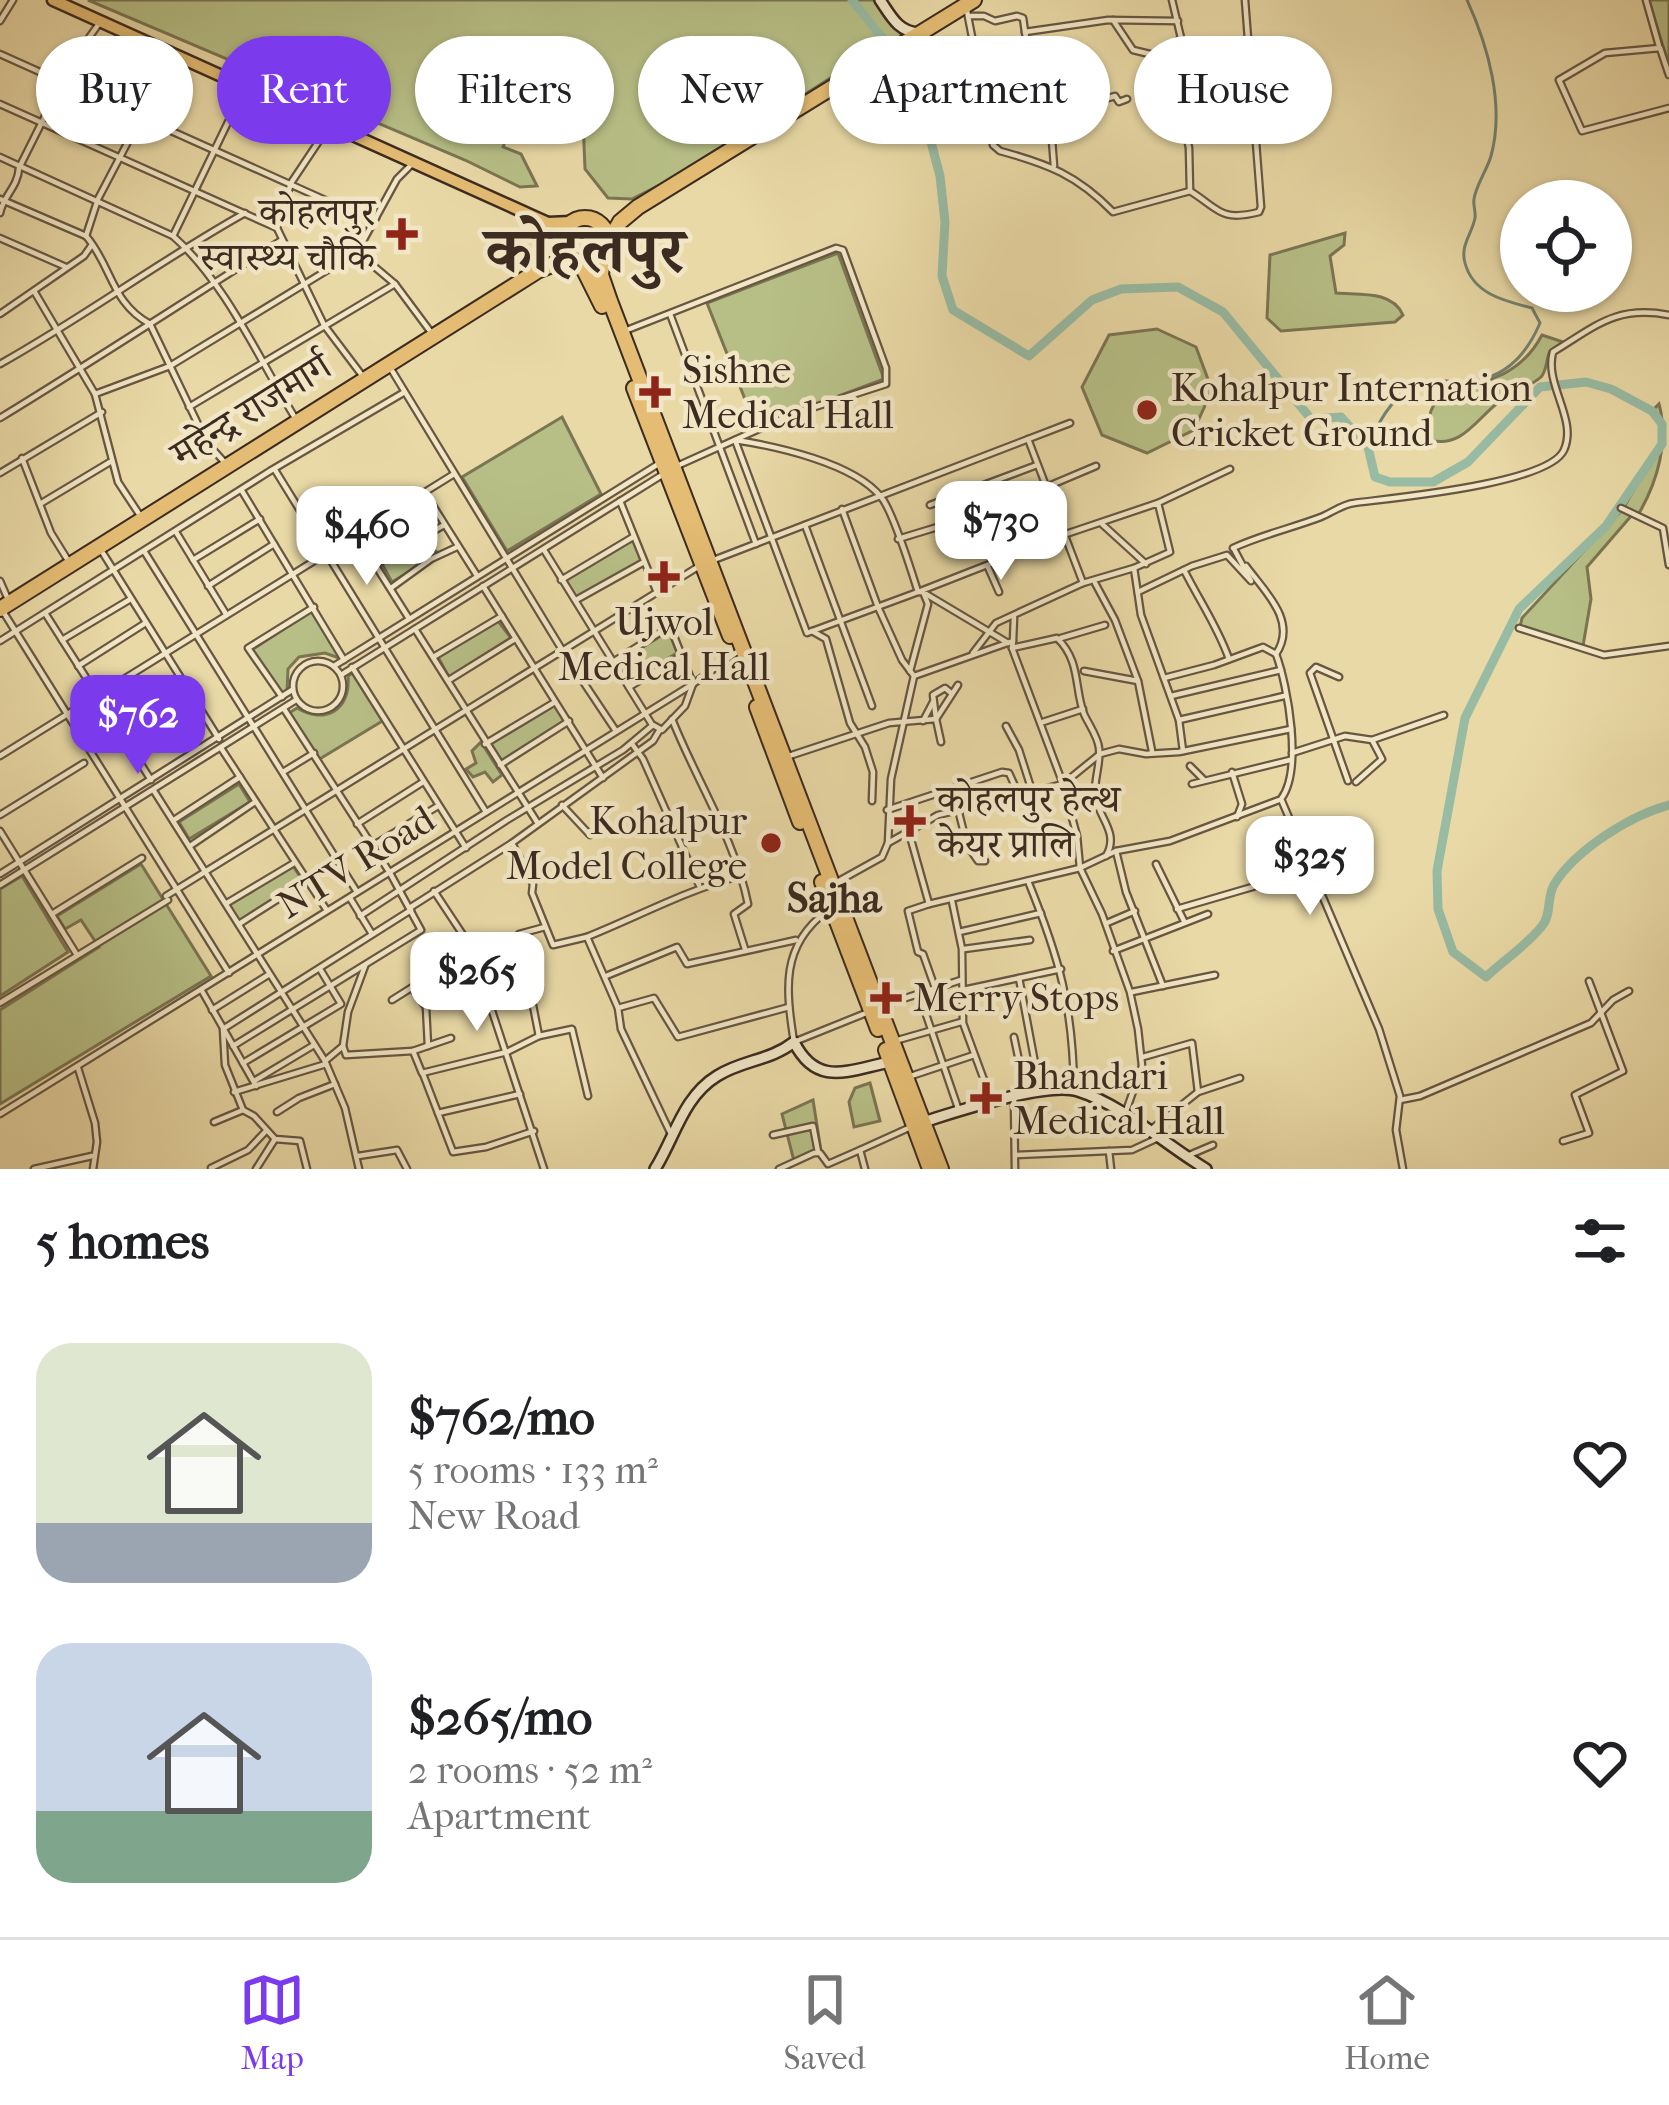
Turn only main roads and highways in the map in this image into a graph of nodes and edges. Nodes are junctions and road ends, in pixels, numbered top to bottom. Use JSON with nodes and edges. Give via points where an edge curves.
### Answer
{"nodes":[{"id":1,"x":53,"y":0,"type":"edge"},
{"id":2,"x":970,"y":7,"type":"edge"},
{"id":3,"x":638,"y":207,"type":"junction"},
{"id":4,"x":593,"y":219,"type":"junction"},
{"id":5,"x":571,"y":222,"type":"junction"},
{"id":6,"x":548,"y":224,"type":"junction"},
{"id":7,"x":562,"y":240,"type":"junction"},
{"id":8,"x":606,"y":248,"type":"junction"},
{"id":9,"x":578,"y":263,"type":"junction"},
{"id":10,"x":539,"y":270,"type":"junction"},
{"id":11,"x":669,"y":465,"type":"junction"},
{"id":12,"x":706,"y":563,"type":"junction"},
{"id":13,"x":3,"y":606,"type":"edge"},
{"id":14,"x":875,"y":1009,"type":"junction"},
{"id":15,"x":918,"y":1124,"type":"junction"},
{"id":16,"x":930,"y":1169,"type":"edge"},
{"id":17,"x":941,"y":1169,"type":"edge"}],
"edges":[{"from":1,"to":6,"type":"main road"},
{"from":2,"to":3,"type":"highway"},
{"from":3,"to":4,"type":"highway"},
{"from":3,"to":8,"type":"highway"},
{"from":4,"to":5,"type":"highway"},
{"from":4,"to":8,"type":"highway","via":[[604,228]]},
{"from":5,"to":6,"type":"main road"},
{"from":5,"to":7,"type":"highway"},
{"from":6,"to":7,"type":"main road"},
{"from":7,"to":9,"type":"highway"},
{"from":7,"to":10,"type":"highway"},
{"from":8,"to":9,"type":"highway","via":[[593,263]]},
{"from":8,"to":11,"type":"highway","via":[[601,275]]},
{"from":9,"to":10,"type":"highway"},
{"from":9,"to":11,"type":"highway"},
{"from":10,"to":13,"type":"highway","name":"महेन्द्र राजमार्ग"},
{"from":11,"to":12,"type":"highway"},
{"from":12,"to":14,"type":"highway"},
{"from":12,"to":14,"type":"highway","via":[[786,757]]},
{"from":14,"to":15,"type":"highway"},
{"from":14,"to":15,"type":"highway"},
{"from":15,"to":16,"type":"highway"},
{"from":15,"to":17,"type":"highway"}]}
